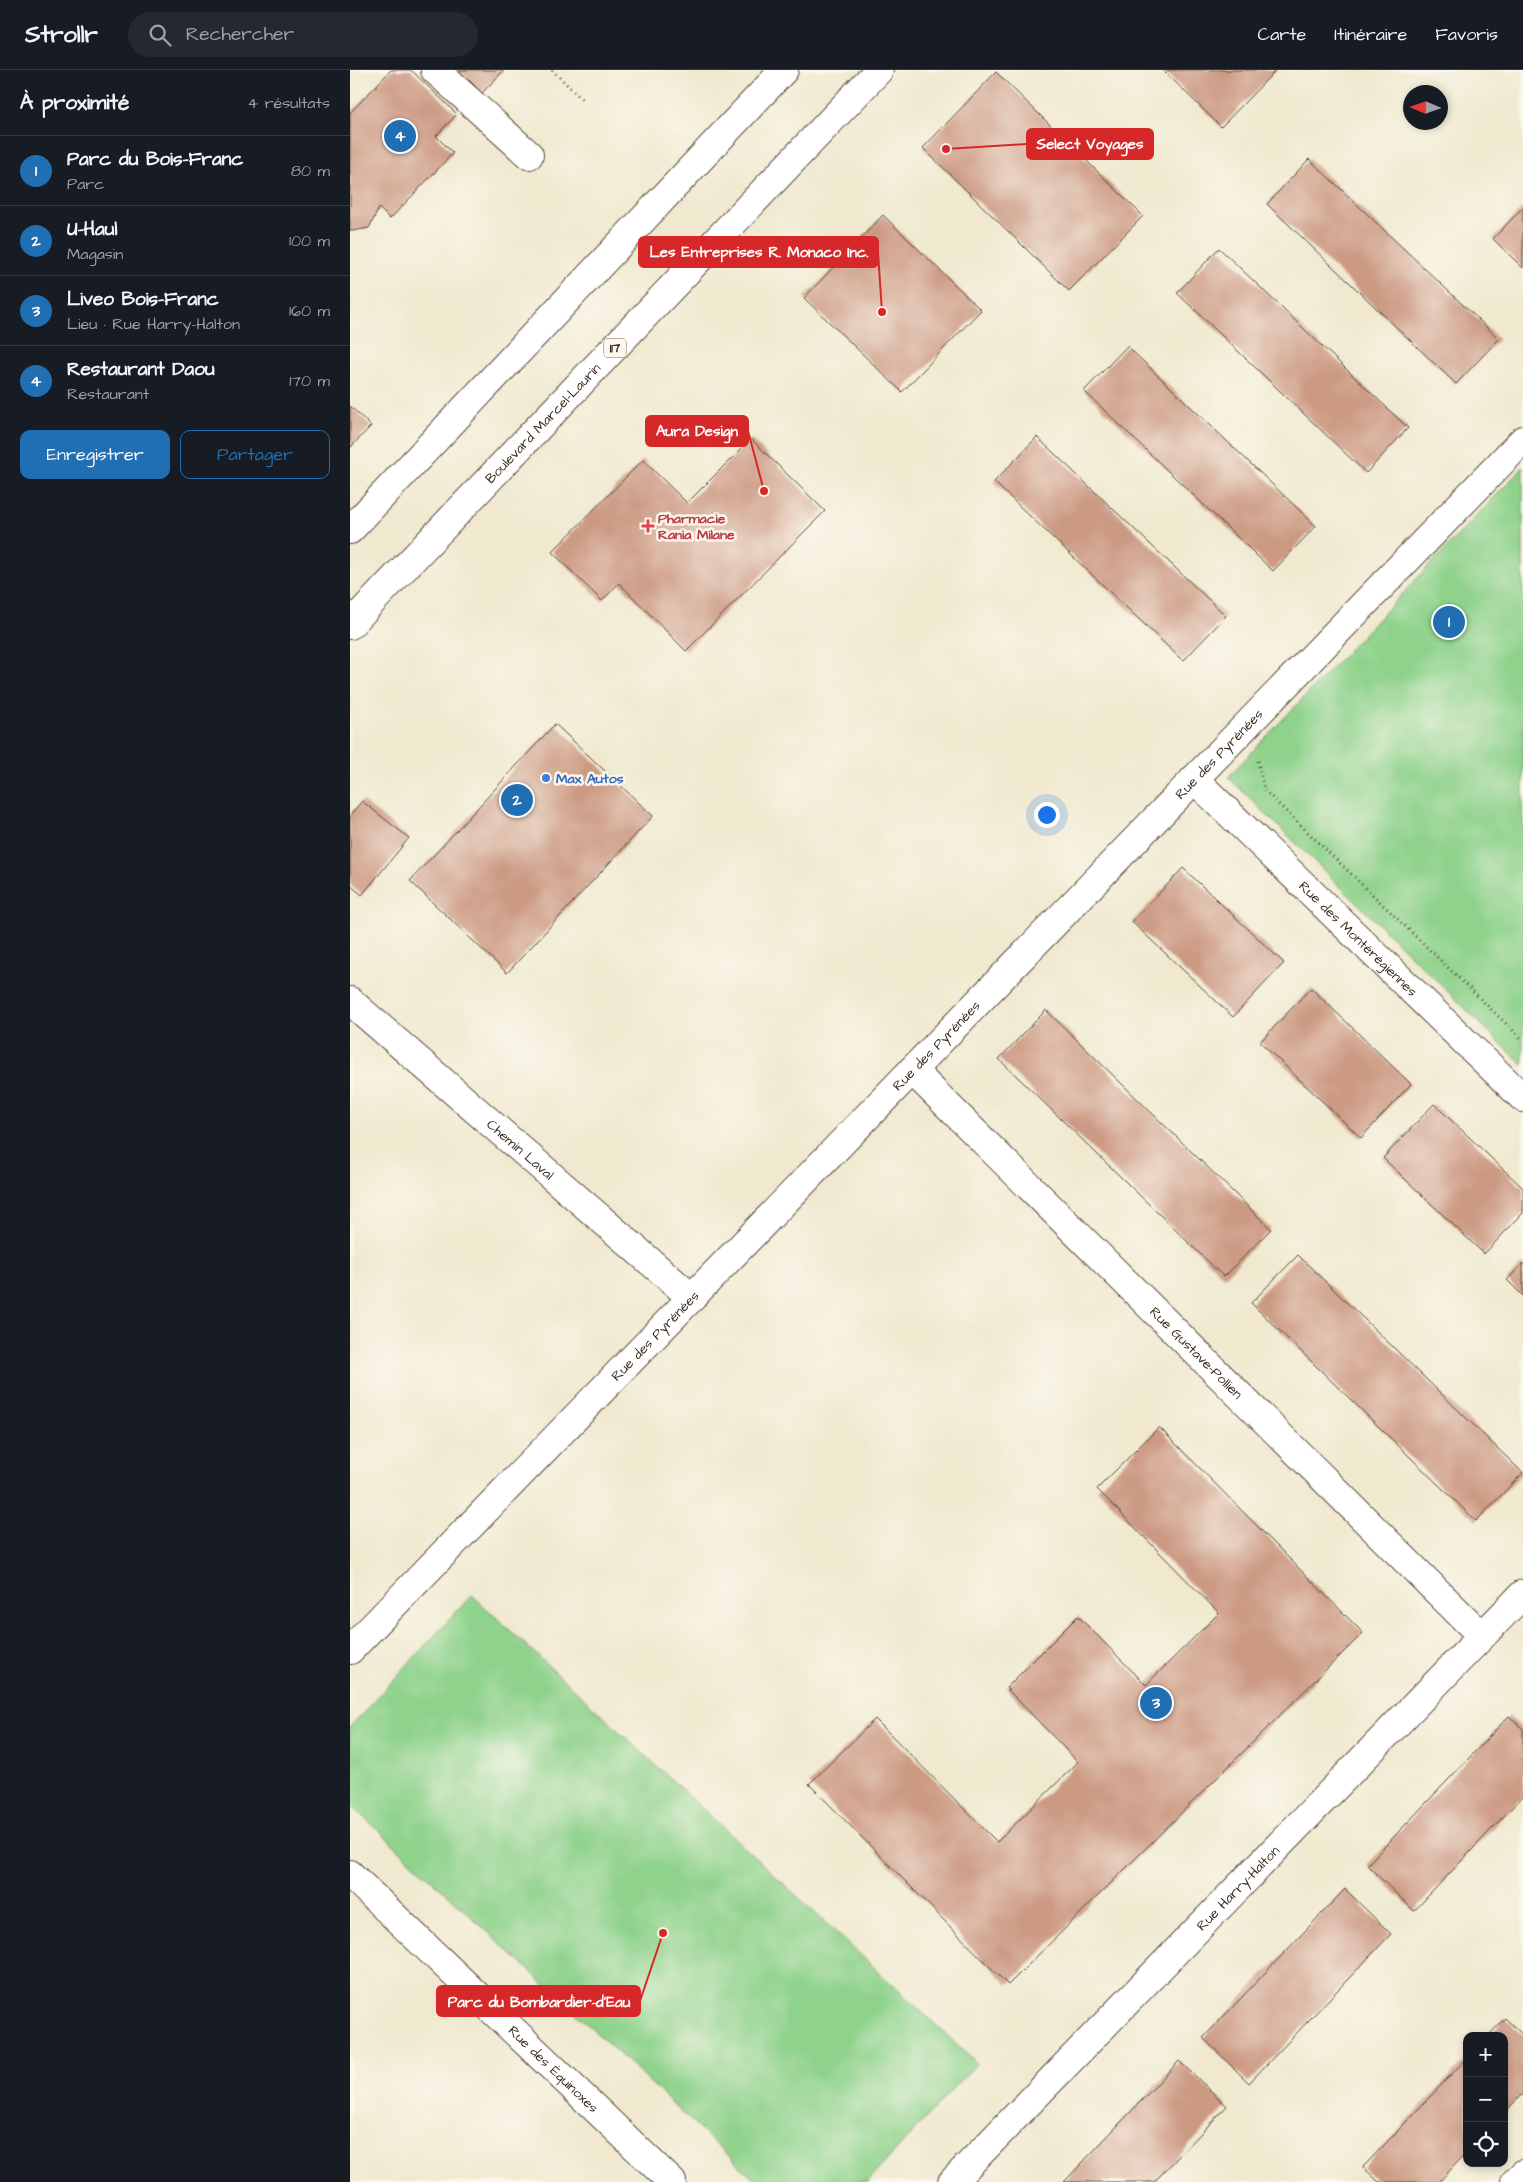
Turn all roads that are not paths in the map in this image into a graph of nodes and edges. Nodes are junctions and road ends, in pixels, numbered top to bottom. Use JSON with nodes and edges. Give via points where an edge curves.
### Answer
{"nodes":[{"id":1,"x":435,"y":70,"type":"edge"},
{"id":2,"x":880,"y":70,"type":"edge"},
{"id":3,"x":776,"y":74,"type":"edge"},
{"id":4,"x":529,"y":154,"type":"dead end"},
{"id":5,"x":1523,"y":440,"type":"edge"},
{"id":6,"x":350,"y":530,"type":"edge"},
{"id":7,"x":350,"y":625,"type":"edge"},
{"id":8,"x":1194,"y":779,"type":"junction"},
{"id":9,"x":350,"y":1000,"type":"edge"},
{"id":10,"x":912,"y":1070,"type":"junction"},
{"id":11,"x":1523,"y":1098,"type":"edge"},
{"id":12,"x":692,"y":1298,"type":"junction"},
{"id":13,"x":1523,"y":1594,"type":"edge"},
{"id":14,"x":1482,"y":1636,"type":"junction"},
{"id":15,"x":350,"y":1650,"type":"edge"},
{"id":16,"x":350,"y":1874,"type":"edge"},
{"id":17,"x":1523,"y":2174,"type":"edge"},
{"id":18,"x":672,"y":2182,"type":"edge"},
{"id":19,"x":952,"y":2182,"type":"edge"},
{"id":20,"x":1515,"y":2182,"type":"edge"}],
"edges":[{"from":1,"to":4,"type":"street"},
{"from":2,"to":7,"type":"street","name":"Boulevard Marcel-Laurin","number":"117"},
{"from":3,"to":6,"type":"street"},
{"from":5,"to":8,"type":"street","name":"Rue des Pyrénées"},
{"from":8,"to":10,"type":"street","name":"Rue des Pyrénées"},
{"from":8,"to":11,"type":"street","name":"Rue des Montérégiennes"},
{"from":9,"to":12,"type":"street","name":"Chemin Laval"},
{"from":10,"to":12,"type":"street","name":"Rue des Pyrénées"},
{"from":10,"to":14,"type":"street","name":"Rue Gustave-Pollien"},
{"from":12,"to":15,"type":"street","name":"Rue des Pyrénées"},
{"from":13,"to":14,"type":"street","name":"Rue Harry-Halton"},
{"from":14,"to":19,"type":"street","name":"Rue Harry-Halton"},
{"from":16,"to":18,"type":"street","name":"Rue des Équinoxes"},
{"from":17,"to":20,"type":"street"}]}
